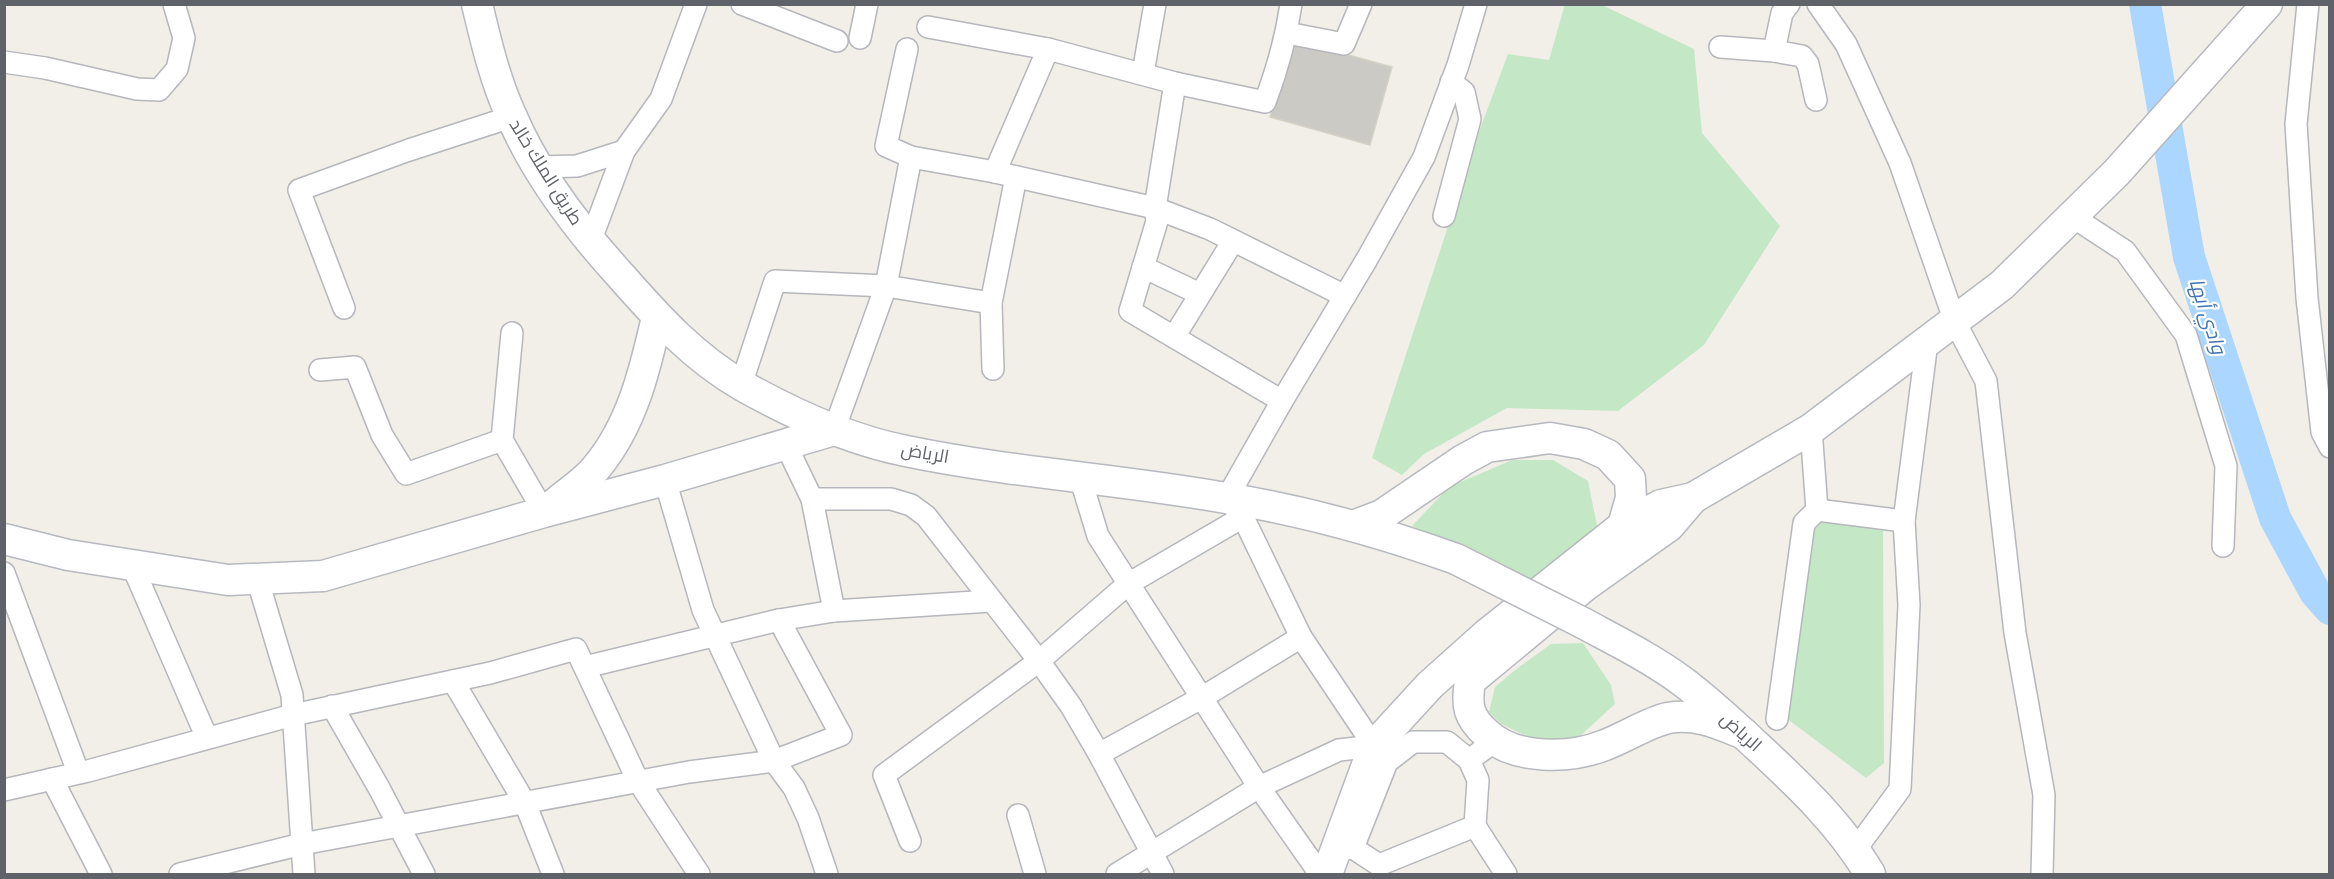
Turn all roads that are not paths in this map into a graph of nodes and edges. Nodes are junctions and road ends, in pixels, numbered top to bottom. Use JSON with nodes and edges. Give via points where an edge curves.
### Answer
{"nodes":[{"id":1,"x":174,"y":4,"type":"edge"},
{"id":2,"x":696,"y":4,"type":"edge"},
{"id":3,"x":742,"y":4,"type":"edge"},
{"id":4,"x":867,"y":4,"type":"edge"},
{"id":5,"x":1155,"y":4,"type":"edge"},
{"id":6,"x":1291,"y":4,"type":"edge"},
{"id":7,"x":1361,"y":4,"type":"edge"},
{"id":8,"x":1476,"y":4,"type":"edge"},
{"id":9,"x":1789,"y":4,"type":"edge"},
{"id":10,"x":1818,"y":4,"type":"edge"},
{"id":11,"x":2267,"y":4,"type":"edge"},
{"id":12,"x":2308,"y":4,"type":"edge"},
{"id":13,"x":478,"y":8,"type":"edge"},
{"id":14,"x":928,"y":27,"type":"dead end"},
{"id":15,"x":1287,"y":33,"type":"junction"},
{"id":16,"x":860,"y":38,"type":"dead end"},
{"id":17,"x":837,"y":41,"type":"dead end"},
{"id":18,"x":1720,"y":47,"type":"dead end"},
{"id":19,"x":908,"y":49,"type":"dead end"},
{"id":20,"x":1048,"y":49,"type":"junction"},
{"id":21,"x":1774,"y":51,"type":"junction"},
{"id":22,"x":4,"y":62,"type":"edge"},
{"id":23,"x":1143,"y":73,"type":"junction"},
{"id":24,"x":1451,"y":82,"type":"junction"},
{"id":25,"x":1175,"y":83,"type":"junction"},
{"id":26,"x":1816,"y":100,"type":"dead end"},
{"id":27,"x":511,"y":117,"type":"junction"},
{"id":28,"x":624,"y":151,"type":"junction"},
{"id":29,"x":911,"y":157,"type":"junction"},
{"id":30,"x":539,"y":167,"type":"junction"},
{"id":31,"x":995,"y":172,"type":"junction"},
{"id":32,"x":1016,"y":177,"type":"junction"},
{"id":33,"x":1155,"y":208,"type":"junction"},
{"id":34,"x":1444,"y":216,"type":"dead end"},
{"id":35,"x":2073,"y":217,"type":"junction"},
{"id":36,"x":1233,"y":241,"type":"junction"},
{"id":37,"x":590,"y":242,"type":"junction"},
{"id":38,"x":1143,"y":267,"type":"junction"},
{"id":39,"x":886,"y":286,"type":"junction"},
{"id":40,"x":1200,"y":294,"type":"junction"},
{"id":41,"x":1345,"y":296,"type":"junction"},
{"id":42,"x":991,"y":303,"type":"junction"},
{"id":43,"x":344,"y":308,"type":"dead end"},
{"id":44,"x":657,"y":316,"type":"junction"},
{"id":45,"x":1955,"y":322,"type":"junction"},
{"id":46,"x":512,"y":333,"type":"dead end"},
{"id":47,"x":1174,"y":337,"type":"junction"},
{"id":48,"x":1927,"y":342,"type":"junction"},
{"id":49,"x":993,"y":369,"type":"dead end"},
{"id":50,"x":320,"y":370,"type":"dead end"},
{"id":51,"x":741,"y":385,"type":"junction"},
{"id":52,"x":1282,"y":401,"type":"junction"},
{"id":53,"x":1811,"y":429,"type":"junction"},
{"id":54,"x":834,"y":430,"type":"junction"},
{"id":55,"x":502,"y":440,"type":"junction"},
{"id":56,"x":785,"y":443,"type":"junction"},
{"id":57,"x":2330,"y":447,"type":"edge"},
{"id":58,"x":1080,"y":477,"type":"junction"},
{"id":59,"x":665,"y":480,"type":"junction"},
{"id":60,"x":1693,"y":498,"type":"junction"},
{"id":61,"x":812,"y":499,"type":"junction"},
{"id":62,"x":1235,"y":507,"type":"junction"},
{"id":63,"x":1817,"y":510,"type":"junction"},
{"id":64,"x":544,"y":512,"type":"junction"},
{"id":65,"x":1904,"y":522,"type":"junction"},
{"id":66,"x":1353,"y":526,"type":"junction"},
{"id":67,"x":1623,"y":526,"type":"junction"},
{"id":68,"x":4,"y":538,"type":"edge"},
{"id":69,"x":2223,"y":546,"type":"dead end"},
{"id":70,"x":132,"y":565,"type":"junction"},
{"id":71,"x":4,"y":573,"type":"edge"},
{"id":72,"x":257,"y":578,"type":"junction"},
{"id":73,"x":1128,"y":584,"type":"junction"},
{"id":74,"x":991,"y":601,"type":"junction"},
{"id":75,"x":834,"y":611,"type":"junction"},
{"id":76,"x":779,"y":620,"type":"junction"},
{"id":77,"x":715,"y":637,"type":"junction"},
{"id":78,"x":1301,"y":637,"type":"junction"},
{"id":79,"x":1039,"y":661,"type":"junction"},
{"id":80,"x":585,"y":667,"type":"junction"},
{"id":81,"x":453,"y":681,"type":"junction"},
{"id":82,"x":1203,"y":697,"type":"junction"},
{"id":83,"x":332,"y":706,"type":"junction"},
{"id":84,"x":293,"y":715,"type":"junction"},
{"id":85,"x":1777,"y":719,"type":"dead end"},
{"id":86,"x":1744,"y":734,"type":"junction"},
{"id":87,"x":207,"y":738,"type":"junction"},
{"id":88,"x":1495,"y":741,"type":"junction"},
{"id":89,"x":1374,"y":746,"type":"junction"},
{"id":90,"x":1099,"y":754,"type":"junction"},
{"id":91,"x":1469,"y":760,"type":"junction"},
{"id":92,"x":774,"y":761,"type":"junction"},
{"id":93,"x":78,"y":772,"type":"junction"},
{"id":94,"x":51,"y":779,"type":"junction"},
{"id":95,"x":638,"y":781,"type":"junction"},
{"id":96,"x":1259,"y":787,"type":"junction"},
{"id":97,"x":4,"y":790,"type":"edge"},
{"id":98,"x":525,"y":803,"type":"junction"},
{"id":99,"x":1018,"y":815,"type":"dead end"},
{"id":100,"x":398,"y":826,"type":"junction"},
{"id":101,"x":1475,"y":826,"type":"junction"},
{"id":102,"x":910,"y":841,"type":"dead end"},
{"id":103,"x":302,"y":844,"type":"junction"},
{"id":104,"x":1856,"y":849,"type":"junction"},
{"id":105,"x":1151,"y":854,"type":"junction"},
{"id":106,"x":1339,"y":857,"type":"edge"},
{"id":107,"x":1382,"y":870,"type":"edge"},
{"id":108,"x":101,"y":874,"type":"edge"},
{"id":109,"x":180,"y":874,"type":"edge"},
{"id":110,"x":304,"y":874,"type":"edge"},
{"id":111,"x":424,"y":874,"type":"edge"},
{"id":112,"x":553,"y":874,"type":"edge"},
{"id":113,"x":699,"y":874,"type":"edge"},
{"id":114,"x":827,"y":874,"type":"edge"},
{"id":115,"x":1035,"y":874,"type":"edge"},
{"id":116,"x":1117,"y":874,"type":"edge"},
{"id":117,"x":1163,"y":874,"type":"edge"},
{"id":118,"x":1320,"y":874,"type":"edge"},
{"id":119,"x":1506,"y":874,"type":"edge"},
{"id":120,"x":1870,"y":874,"type":"edge"},
{"id":121,"x":2042,"y":874,"type":"edge"}],
"edges":[{"from":1,"to":22,"type":"street","via":[[184,38],[177,69],[159,90]]},
{"from":2,"to":28,"type":"street","via":[[661,99]]},
{"from":3,"to":17,"type":"street"},
{"from":4,"to":16,"type":"street"},
{"from":5,"to":23,"type":"street"},
{"from":6,"to":15,"type":"street"},
{"from":7,"to":15,"type":"street","via":[[1344,44]]},
{"from":8,"to":24,"type":"street"},
{"from":9,"to":21,"type":"street","via":[[1782,13]]},
{"from":10,"to":45,"type":"street","via":[[1846,45],[1900,163]]},
{"from":11,"to":35,"type":"street"},
{"from":12,"to":57,"type":"street","via":[[2296,124],[2307,297],[2322,432]]},
{"from":13,"to":27,"type":"street","name":"طريق الملك خالد","via":[[492,65]]},
{"from":14,"to":20,"type":"street"},
{"from":15,"to":25,"type":"street","via":[[1265,102]]},
{"from":18,"to":21,"type":"street"},
{"from":19,"to":29,"type":"street","via":[[886,146]]},
{"from":20,"to":23,"type":"street"},
{"from":20,"to":31,"type":"street"},
{"from":21,"to":26,"type":"street","via":[[1802,56],[1808,64]]},
{"from":23,"to":25,"type":"street"},
{"from":24,"to":34,"type":"street","via":[[1464,93],[1470,118]]},
{"from":24,"to":41,"type":"street","via":[[1424,157]]},
{"from":25,"to":33,"type":"street"},
{"from":27,"to":30,"type":"street","name":"طريق الملك خالد"},
{"from":27,"to":43,"type":"street","via":[[299,190]]},
{"from":28,"to":30,"type":"street","via":[[578,166]]},
{"from":28,"to":37,"type":"street"},
{"from":29,"to":31,"type":"street"},
{"from":29,"to":39,"type":"street"},
{"from":30,"to":37,"type":"street","name":"طريق الملك خالد"},
{"from":31,"to":32,"type":"street"},
{"from":32,"to":33,"type":"street"},
{"from":32,"to":42,"type":"street"},
{"from":33,"to":36,"type":"street"},
{"from":33,"to":38,"type":"street","via":[[1157,221]]},
{"from":35,"to":45,"type":"street","via":[[2002,285]]},
{"from":35,"to":69,"type":"street","via":[[2125,251],[2186,335],[2226,466]]},
{"from":36,"to":40,"type":"street"},
{"from":36,"to":41,"type":"street"},
{"from":37,"to":44,"type":"street","name":"طريق الملك خالد"},
{"from":38,"to":40,"type":"street"},
{"from":38,"to":47,"type":"street","via":[[1130,311]]},
{"from":39,"to":42,"type":"street"},
{"from":39,"to":51,"type":"street","via":[[775,281]]},
{"from":39,"to":54,"type":"street"},
{"from":40,"to":47,"type":"street"},
{"from":41,"to":52,"type":"street"},
{"from":42,"to":49,"type":"street"},
{"from":44,"to":51,"type":"street","name":"الرياض","via":[[694,352]]},
{"from":44,"to":64,"type":"street","via":[[645,370],[622,430],[595,469]]},
{"from":45,"to":48,"type":"street"},
{"from":45,"to":121,"type":"street","via":[[1986,381],[2015,633],[2044,795]]},
{"from":46,"to":55,"type":"street"},
{"from":47,"to":52,"type":"street"},
{"from":48,"to":53,"type":"street"},
{"from":48,"to":65,"type":"street"},
{"from":50,"to":55,"type":"street","via":[[355,367],[382,435],[406,474]]},
{"from":51,"to":54,"type":"street","name":"الرياض"},
{"from":52,"to":62,"type":"street"},
{"from":53,"to":60,"type":"street"},
{"from":53,"to":63,"type":"street"},
{"from":54,"to":56,"type":"street"},
{"from":54,"to":58,"type":"street","name":"الرياض","via":[[904,451]]},
{"from":55,"to":64,"type":"street"},
{"from":56,"to":59,"type":"street"},
{"from":56,"to":61,"type":"street"},
{"from":58,"to":62,"type":"street","name":"الرياض"},
{"from":58,"to":73,"type":"street","via":[[1098,536]]},
{"from":59,"to":64,"type":"street"},
{"from":59,"to":77,"type":"street","via":[[703,610]]},
{"from":60,"to":67,"type":"street","via":[[1661,505]]},
{"from":60,"to":88,"type":"street","via":[[1669,526],[1586,585],[1470,681],[1467,701],[1474,722]]},
{"from":61,"to":74,"type":"street","via":[[891,499],[911,504],[926,516]]},
{"from":61,"to":75,"type":"street"},
{"from":62,"to":66,"type":"street","name":"الرياض"},
{"from":62,"to":73,"type":"street"},
{"from":62,"to":78,"type":"street"},
{"from":63,"to":65,"type":"street"},
{"from":63,"to":85,"type":"street","via":[[1804,523]]},
{"from":64,"to":72,"type":"street","via":[[323,576]]},
{"from":65,"to":104,"type":"street","via":[[1909,605],[1900,789]]},
{"from":66,"to":67,"type":"street","via":[[1382,515],[1487,447],[1550,438],[1584,444],[1608,455],[1630,479],[1631,498]]},
{"from":66,"to":86,"type":"street","name":"الرياض","bridge":true,"via":[[1456,559],[1583,622],[1681,681]]},
{"from":67,"to":89,"type":"street","via":[[1487,634],[1430,685]]},
{"from":68,"to":70,"type":"street","via":[[68,555]]},
{"from":70,"to":72,"type":"street","via":[[228,580]]},
{"from":70,"to":87,"type":"street"},
{"from":71,"to":93,"type":"street"},
{"from":72,"to":84,"type":"street","via":[[292,695]]},
{"from":73,"to":79,"type":"street"},
{"from":73,"to":82,"type":"street"},
{"from":74,"to":75,"type":"street"},
{"from":74,"to":79,"type":"street"},
{"from":75,"to":76,"type":"street"},
{"from":76,"to":77,"type":"street"},
{"from":76,"to":92,"type":"street","via":[[841,735]]},
{"from":77,"to":80,"type":"street"},
{"from":77,"to":92,"type":"street"},
{"from":78,"to":82,"type":"street"},
{"from":78,"to":89,"type":"street"},
{"from":79,"to":90,"type":"street"},
{"from":79,"to":102,"type":"street","via":[[884,775]]},
{"from":80,"to":81,"type":"street","via":[[576,649]]},
{"from":80,"to":95,"type":"street"},
{"from":81,"to":83,"type":"street"},
{"from":81,"to":98,"type":"street"},
{"from":82,"to":90,"type":"street"},
{"from":82,"to":96,"type":"street"},
{"from":83,"to":84,"type":"street"},
{"from":83,"to":100,"type":"street"},
{"from":84,"to":87,"type":"street"},
{"from":84,"to":103,"type":"street"},
{"from":86,"to":88,"type":"street","via":[[1700,717],[1668,718],[1602,746],[1568,754],[1534,753]]},
{"from":86,"to":104,"type":"street","name":"الرياض","via":[[1806,792]]},
{"from":87,"to":93,"type":"street"},
{"from":88,"to":91,"type":"street"},
{"from":89,"to":96,"type":"street","via":[[1339,750]]},
{"from":89,"to":106,"type":"street"},
{"from":90,"to":105,"type":"street"},
{"from":91,"to":101,"type":"street","via":[[1478,780]]},
{"from":91,"to":106,"type":"street","via":[[1447,742],[1413,742],[1387,762]]},
{"from":92,"to":95,"type":"street"},
{"from":92,"to":114,"type":"street","via":[[794,788]]},
{"from":93,"to":94,"type":"street"},
{"from":94,"to":97,"type":"street"},
{"from":94,"to":108,"type":"street"},
{"from":95,"to":98,"type":"street"},
{"from":95,"to":113,"type":"street"},
{"from":96,"to":105,"type":"street"},
{"from":96,"to":118,"type":"street"},
{"from":98,"to":100,"type":"street"},
{"from":98,"to":112,"type":"street"},
{"from":99,"to":115,"type":"street"},
{"from":100,"to":103,"type":"street"},
{"from":100,"to":111,"type":"street"},
{"from":101,"to":107,"type":"street"},
{"from":101,"to":119,"type":"street"},
{"from":103,"to":109,"type":"street"},
{"from":103,"to":110,"type":"street"},
{"from":104,"to":120,"type":"street","name":"الرياض"},
{"from":105,"to":116,"type":"street"},
{"from":105,"to":117,"type":"street"},
{"from":106,"to":107,"type":"street"}]}
